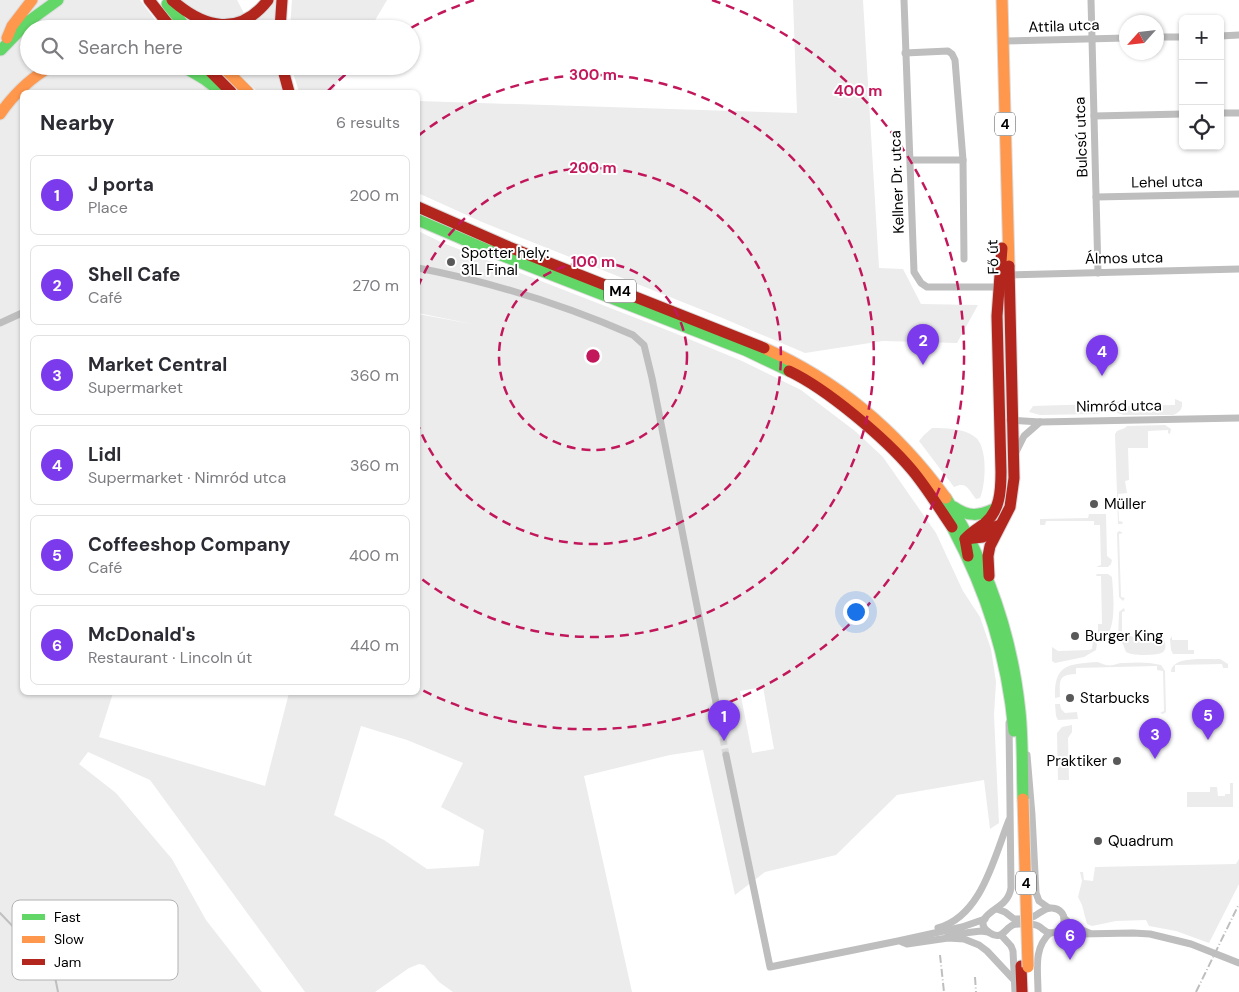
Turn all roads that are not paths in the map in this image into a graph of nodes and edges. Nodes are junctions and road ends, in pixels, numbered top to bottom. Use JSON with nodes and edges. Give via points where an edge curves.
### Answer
{"nodes":[{"id":1,"x":32,"y":0,"type":"edge"},
{"id":2,"x":58,"y":0,"type":"edge"},
{"id":3,"x":150,"y":0,"type":"edge"},
{"id":4,"x":164,"y":0,"type":"edge"},
{"id":5,"x":172,"y":0,"type":"edge"},
{"id":6,"x":268,"y":0,"type":"edge"},
{"id":7,"x":282,"y":0,"type":"edge"},
{"id":8,"x":904,"y":0,"type":"edge"},
{"id":9,"x":1002,"y":0,"type":"edge"},
{"id":10,"x":1091,"y":0,"type":"edge"},
{"id":11,"x":30,"y":20,"type":"edge"},
{"id":12,"x":165,"y":20,"type":"edge"},
{"id":13,"x":180,"y":20,"type":"edge"},
{"id":14,"x":201,"y":20,"type":"edge"},
{"id":15,"x":243,"y":20,"type":"edge"},
{"id":16,"x":281,"y":20,"type":"edge"},
{"id":17,"x":20,"y":30,"type":"edge"},
{"id":18,"x":1239,"y":35,"type":"edge"},
{"id":19,"x":1224,"y":36,"type":"edge"},
{"id":20,"x":1164,"y":37,"type":"edge"},
{"id":21,"x":1179,"y":37,"type":"edge"},
{"id":22,"x":1119,"y":38,"type":"edge"},
{"id":23,"x":1092,"y":39,"type":"junction"},
{"id":24,"x":1003,"y":42,"type":"junction"},
{"id":25,"x":0,"y":51,"type":"edge"},
{"id":26,"x":905,"y":53,"type":"junction"},
{"id":27,"x":39,"y":75,"type":"edge"},
{"id":28,"x":197,"y":75,"type":"edge"},
{"id":29,"x":214,"y":75,"type":"edge"},
{"id":30,"x":231,"y":75,"type":"edge"},
{"id":31,"x":284,"y":75,"type":"edge"},
{"id":32,"x":218,"y":90,"type":"edge"},
{"id":33,"x":229,"y":90,"type":"edge"},
{"id":34,"x":246,"y":90,"type":"edge"},
{"id":35,"x":288,"y":90,"type":"edge"},
{"id":36,"x":1224,"y":113,"type":"edge"},
{"id":37,"x":1239,"y":113,"type":"edge"},
{"id":38,"x":0,"y":114,"type":"edge"},
{"id":39,"x":1179,"y":114,"type":"edge"},
{"id":40,"x":1094,"y":116,"type":"junction"},
{"id":41,"x":911,"y":160,"type":"junction"},
{"id":42,"x":963,"y":160,"type":"junction"},
{"id":43,"x":1239,"y":194,"type":"edge"},
{"id":44,"x":1096,"y":197,"type":"junction"},
{"id":45,"x":1006,"y":200,"type":"junction"},
{"id":46,"x":420,"y":208,"type":"edge"},
{"id":47,"x":420,"y":221,"type":"edge"},
{"id":48,"x":964,"y":259,"type":"dead end"},
{"id":49,"x":420,"y":268,"type":"edge"},
{"id":50,"x":1239,"y":269,"type":"edge"},
{"id":51,"x":1098,"y":273,"type":"junction"},
{"id":52,"x":1009,"y":275,"type":"junction"},
{"id":53,"x":998,"y":287,"type":"junction"},
{"id":54,"x":1010,"y":308,"type":"junction"},
{"id":55,"x":20,"y":314,"type":"edge"},
{"id":56,"x":0,"y":323,"type":"edge"},
{"id":57,"x":1239,"y":418,"type":"edge"},
{"id":58,"x":1000,"y":419,"type":"junction"},
{"id":59,"x":1013,"y":421,"type":"junction"},
{"id":60,"x":1040,"y":422,"type":"junction"},
{"id":61,"x":1014,"y":458,"type":"junction"},
{"id":62,"x":946,"y":498,"type":"junction"},
{"id":63,"x":996,"y":508,"type":"junction"},
{"id":64,"x":1008,"y":513,"type":"junction"},
{"id":65,"x":952,"y":527,"type":"junction"},
{"id":66,"x":968,"y":538,"type":"junction"},
{"id":67,"x":968,"y":556,"type":"junction"},
{"id":68,"x":989,"y":576,"type":"junction"},
{"id":69,"x":1010,"y":702,"type":"junction"},
{"id":70,"x":1020,"y":713,"type":"junction"},
{"id":71,"x":721,"y":728,"type":"tunnel mouth"},
{"id":72,"x":726,"y":755,"type":"tunnel mouth"},
{"id":73,"x":1020,"y":799,"type":"junction"},
{"id":74,"x":1010,"y":816,"type":"junction"},
{"id":75,"x":1049,"y":908,"type":"junction"},
{"id":76,"x":997,"y":909,"type":"junction"},
{"id":77,"x":1040,"y":914,"type":"junction"},
{"id":78,"x":1008,"y":915,"type":"junction"},
{"id":79,"x":1064,"y":918,"type":"junction"},
{"id":80,"x":984,"y":919,"type":"junction"},
{"id":81,"x":1040,"y":926,"type":"junction"},
{"id":82,"x":1010,"y":927,"type":"junction"},
{"id":83,"x":1059,"y":931,"type":"junction"},
{"id":84,"x":988,"y":932,"type":"junction"},
{"id":85,"x":1050,"y":934,"type":"junction"},
{"id":86,"x":1091,"y":934,"type":"junction"},
{"id":87,"x":1001,"y":935,"type":"junction"},
{"id":88,"x":898,"y":941,"type":"junction"},
{"id":89,"x":1239,"y":962,"type":"edge"},
{"id":90,"x":1025,"y":967,"type":"junction"},
{"id":91,"x":1014,"y":981,"type":"junction"},
{"id":92,"x":1015,"y":992,"type":"edge"},
{"id":93,"x":1022,"y":992,"type":"edge"},
{"id":94,"x":1029,"y":992,"type":"edge"},
{"id":95,"x":1038,"y":992,"type":"edge"}],
"edges":[{"from":1,"to":25,"type":"main road","via":[[12,26]]},
{"from":2,"to":11,"type":"main road"},
{"from":3,"to":12,"type":"main road"},
{"from":4,"to":13,"type":"main road"},
{"from":5,"to":14,"type":"main road"},
{"from":6,"to":15,"type":"main road","via":[[261,10]]},
{"from":7,"to":16,"type":"main road"},
{"from":8,"to":26,"type":"street","name":"Kellner Dr. utca"},
{"from":9,"to":24,"type":"main road","name":"Fő út","number":"4"},
{"from":10,"to":23,"type":"street","name":"Bulcsú utca"},
{"from":17,"to":25,"type":"main road"},
{"from":18,"to":19,"type":"street"},
{"from":20,"to":21,"type":"street"},
{"from":22,"to":23,"type":"street","name":"Attila utca"},
{"from":23,"to":24,"type":"street","name":"Attila utca"},
{"from":23,"to":40,"type":"street","name":"Bulcsú utca"},
{"from":24,"to":45,"type":"main road","name":"Fő út","number":"4"},
{"from":26,"to":41,"type":"street","name":"Kellner Dr. utca"},
{"from":26,"to":42,"type":"street","via":[[948,51],[952,54]]},
{"from":27,"to":38,"type":"main road","via":[[22,87]]},
{"from":28,"to":32,"type":"main road"},
{"from":29,"to":33,"type":"main road"},
{"from":30,"to":34,"type":"main road"},
{"from":31,"to":35,"type":"main road"},
{"from":36,"to":37,"type":"street"},
{"from":39,"to":40,"type":"street"},
{"from":40,"to":44,"type":"street","name":"Bulcsú utca"},
{"from":41,"to":42,"type":"street"},
{"from":41,"to":53,"type":"street","name":"Kellner Dr. utca","via":[[914,272],[917,278],[927,287],[935,288]]},
{"from":42,"to":48,"type":"street"},
{"from":43,"to":44,"type":"street","name":"Lehel utca"},
{"from":44,"to":51,"type":"street","name":"Bulcsú utca"},
{"from":45,"to":52,"type":"main road","name":"Fő út","number":"4"},
{"from":45,"to":53,"type":"main road","number":"4"},
{"from":46,"to":62,"type":"main road","number":"M4","via":[[492,240],[749,341],[806,369],[873,415],[908,450]]},
{"from":47,"to":65,"type":"main road","number":"M4","via":[[745,350],[800,376],[844,407],[888,445],[912,470]]},
{"from":49,"to":71,"type":"street","via":[[540,300],[633,335],[644,345]]},
{"from":50,"to":51,"type":"street","name":"Álmos utca"},
{"from":51,"to":52,"type":"street","name":"Álmos utca"},
{"from":52,"to":54,"type":"main road","name":"Fő út","number":"4"},
{"from":53,"to":54,"type":"main road"},
{"from":53,"to":58,"type":"main road","number":"4"},
{"from":54,"to":59,"type":"main road","name":"Fő út","number":"4"},
{"from":55,"to":56,"type":"street"},
{"from":57,"to":60,"type":"street","name":"Nimród utca"},
{"from":58,"to":59,"type":"street","name":"Nimród utca"},
{"from":58,"to":63,"type":"main road","number":"4","via":[[1001,482]]},
{"from":59,"to":60,"type":"street","name":"Nimród utca"},
{"from":59,"to":61,"type":"main road","name":"Fő út","number":"4"},
{"from":60,"to":61,"type":"street","via":[[1024,436]]},
{"from":61,"to":64,"type":"main road","name":"Fő út","number":"4"},
{"from":62,"to":63,"type":"main road","via":[[963,513],[973,516]]},
{"from":62,"to":66,"type":"main road"},
{"from":63,"to":66,"type":"main road","via":[[989,520]]},
{"from":64,"to":66,"type":"main road","via":[[988,535]]},
{"from":64,"to":68,"type":"main road","number":"4","via":[[990,546]]},
{"from":65,"to":66,"type":"main road"},
{"from":65,"to":67,"type":"main road"},
{"from":66,"to":67,"type":"main road","number":"4"},
{"from":66,"to":68,"type":"main road"},
{"from":67,"to":69,"type":"main road","number":"4","via":[[999,639]]},
{"from":68,"to":70,"type":"main road","number":"4","via":[[1007,634]]},
{"from":69,"to":73,"type":"main road","number":"4"},
{"from":69,"to":74,"type":"street"},
{"from":70,"to":73,"type":"main road","number":"4"},
{"from":70,"to":75,"type":"street","via":[[1026,747],[1036,893]]},
{"from":72,"to":88,"type":"street","via":[[770,967]]},
{"from":73,"to":90,"type":"main road","number":"4"},
{"from":74,"to":76,"type":"street","via":[[1011,888],[1007,900]]},
{"from":74,"to":88,"type":"street","via":[[982,891],[965,912],[946,926]]},
{"from":75,"to":77,"type":"street"},
{"from":75,"to":79,"type":"street","via":[[1057,909]]},
{"from":76,"to":78,"type":"street"},
{"from":76,"to":80,"type":"street"},
{"from":77,"to":78,"type":"street","via":[[1025,919],[1014,919]]},
{"from":77,"to":81,"type":"street"},
{"from":78,"to":82,"type":"street"},
{"from":79,"to":83,"type":"street"},
{"from":79,"to":86,"type":"street"},
{"from":80,"to":84,"type":"street"},
{"from":80,"to":88,"type":"street"},
{"from":81,"to":82,"type":"street","via":[[1015,924]]},
{"from":81,"to":85,"type":"street"},
{"from":82,"to":87,"type":"street"},
{"from":83,"to":85,"type":"street"},
{"from":83,"to":86,"type":"street"},
{"from":84,"to":87,"type":"street"},
{"from":84,"to":88,"type":"street"},
{"from":85,"to":95,"type":"street","via":[[1038,954]]},
{"from":86,"to":89,"type":"street","via":[[1134,933],[1168,937]]},
{"from":87,"to":91,"type":"street","via":[[1013,951]]},
{"from":88,"to":91,"type":"street","via":[[908,944],[964,939],[987,951]]},
{"from":90,"to":93,"type":"main road","number":"4"},
{"from":90,"to":94,"type":"main road","number":"4"},
{"from":91,"to":92,"type":"street"}]}
